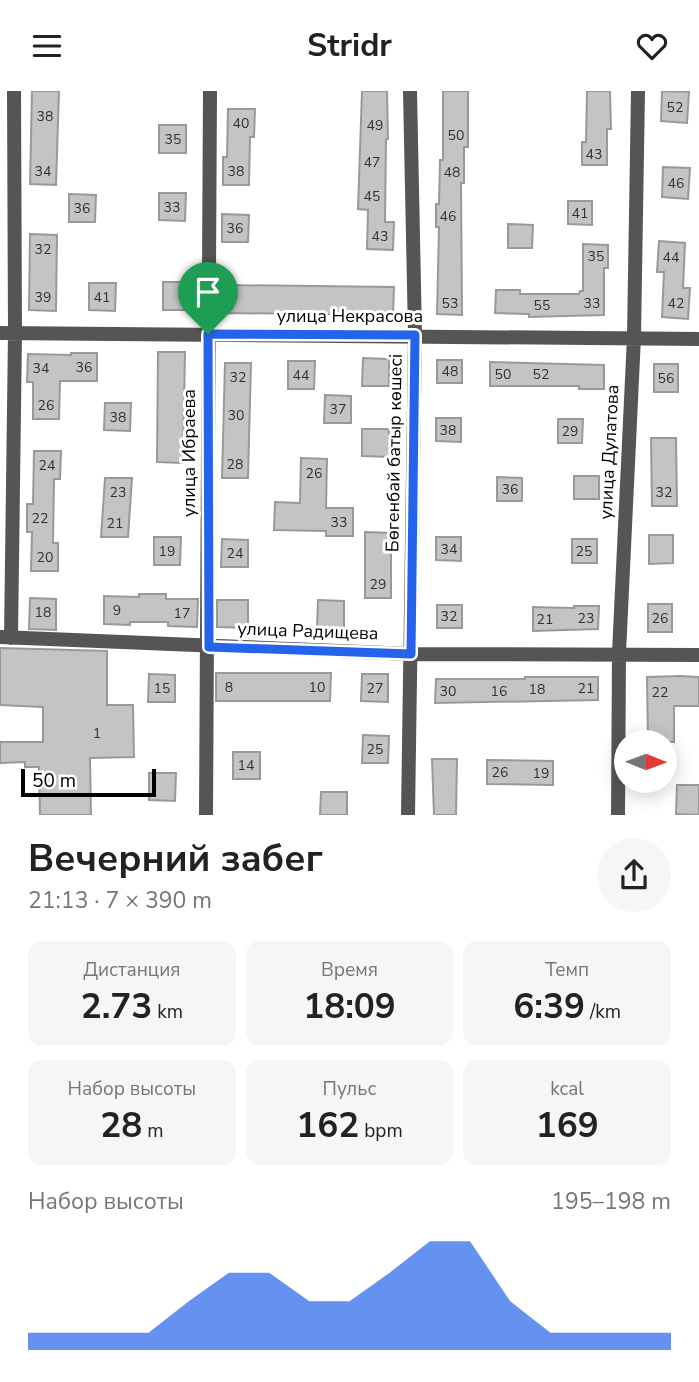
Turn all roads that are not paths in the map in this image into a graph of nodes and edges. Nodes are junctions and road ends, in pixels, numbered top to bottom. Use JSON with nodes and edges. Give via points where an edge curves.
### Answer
{"nodes":[{"id":1,"x":14,"y":91,"type":"edge"},
{"id":2,"x":210,"y":91,"type":"edge"},
{"id":3,"x":410,"y":91,"type":"edge"},
{"id":4,"x":638,"y":91,"type":"edge"},
{"id":5,"x":7,"y":333,"type":"edge"},
{"id":6,"x":208,"y":334,"type":"junction"},
{"id":7,"x":415,"y":335,"type":"junction"},
{"id":8,"x":634,"y":337,"type":"junction"},
{"id":9,"x":699,"y":339,"type":"edge"},
{"id":10,"x":5,"y":637,"type":"edge"},
{"id":11,"x":209,"y":647,"type":"junction"},
{"id":12,"x":619,"y":653,"type":"junction"},
{"id":13,"x":411,"y":654,"type":"junction"},
{"id":14,"x":699,"y":655,"type":"edge"},
{"id":15,"x":206,"y":815,"type":"edge"},
{"id":16,"x":408,"y":815,"type":"edge"},
{"id":17,"x":618,"y":815,"type":"edge"}],
"edges":[{"from":1,"to":5,"type":"street"},
{"from":2,"to":6,"type":"street","name":"улица Ибраева"},
{"from":3,"to":7,"type":"street","name":"Бөгенбай батыр көшесі"},
{"from":4,"to":8,"type":"street","name":"улица Дулатова"},
{"from":5,"to":6,"type":"street","name":"улица Некрасова"},
{"from":5,"to":10,"type":"street"},
{"from":6,"to":7,"type":"street","name":"улица Некрасова"},
{"from":6,"to":11,"type":"street","name":"улица Ибраева"},
{"from":7,"to":8,"type":"street","name":"улица Некрасова"},
{"from":7,"to":13,"type":"street","name":"Бөгенбай батыр көшесі"},
{"from":8,"to":9,"type":"street","name":"улица Некрасова"},
{"from":8,"to":12,"type":"street","name":"улица Дулатова"},
{"from":10,"to":11,"type":"street","name":"улица Радищева"},
{"from":11,"to":13,"type":"street","name":"улица Радищева"},
{"from":11,"to":15,"type":"street","name":"улица Ибраева"},
{"from":12,"to":13,"type":"street","name":"улица Радищева"},
{"from":12,"to":14,"type":"street","name":"улица Радищева"},
{"from":12,"to":17,"type":"street","name":"улица Дулатова"},
{"from":13,"to":16,"type":"street","name":"Бөгенбай батыр көшесі"}]}
